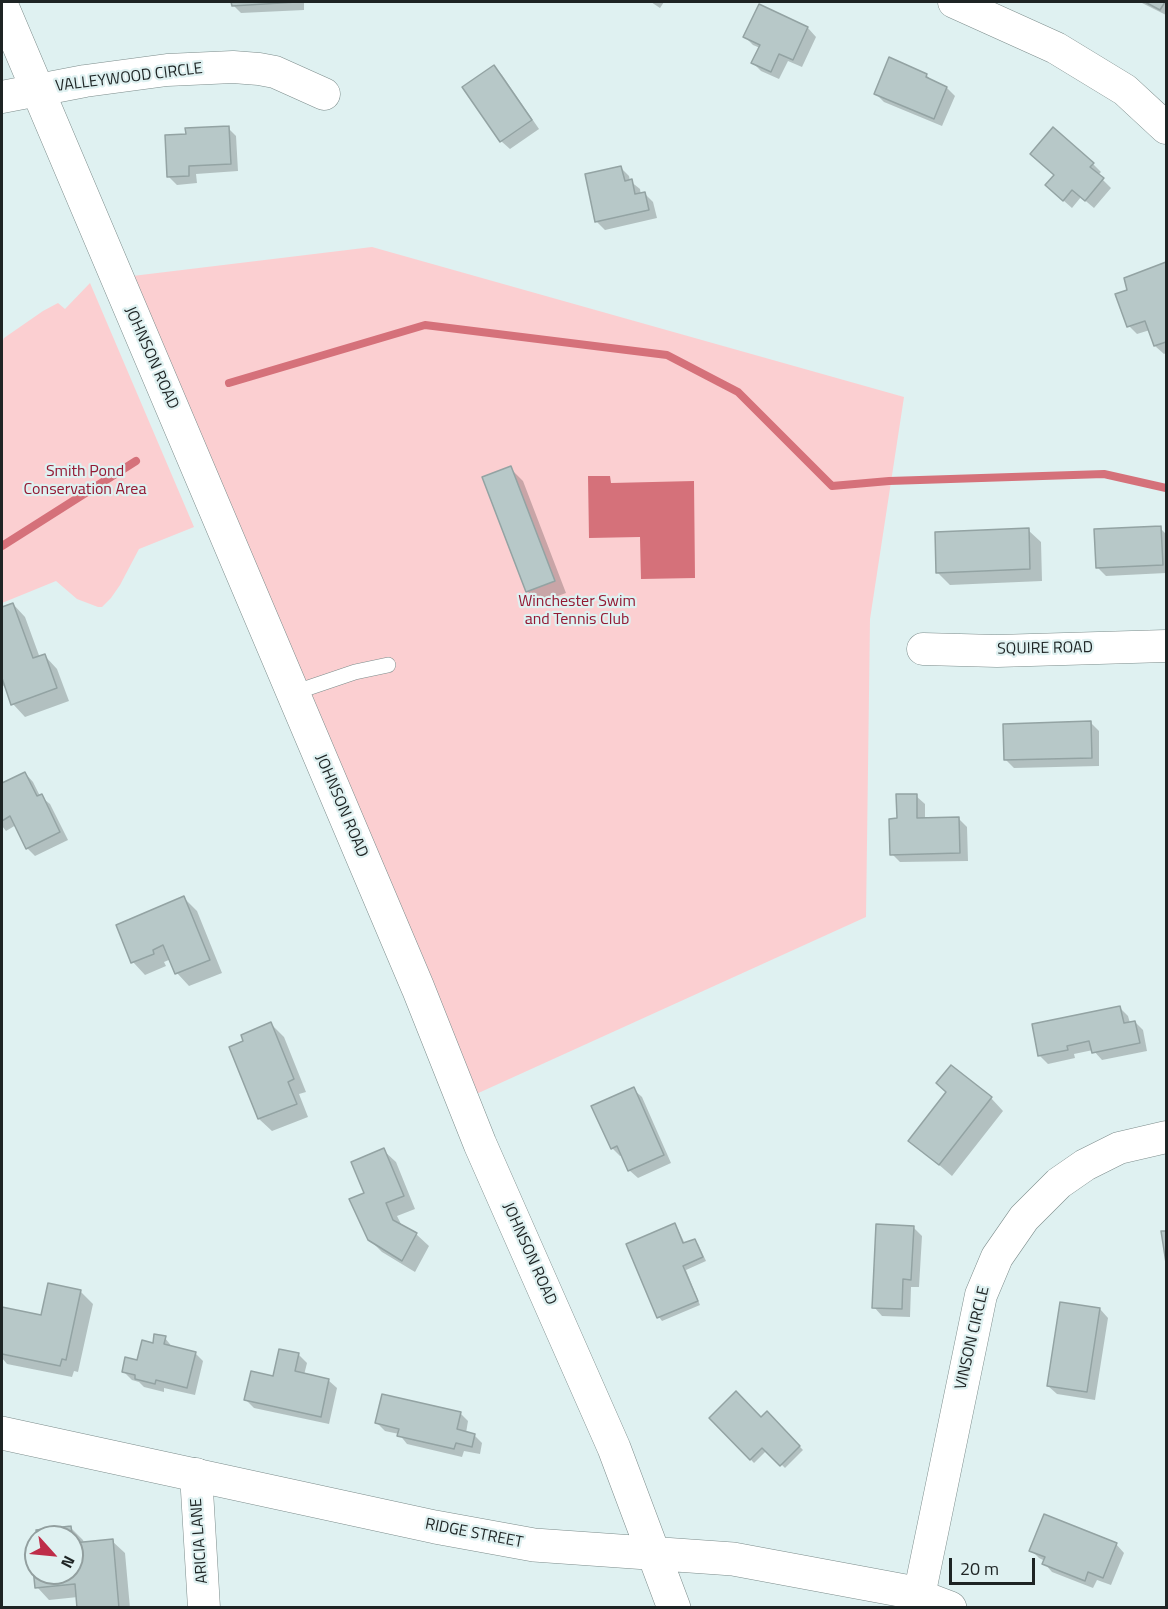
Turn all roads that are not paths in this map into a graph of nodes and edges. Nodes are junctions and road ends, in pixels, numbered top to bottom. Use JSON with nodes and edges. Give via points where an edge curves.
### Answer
{"nodes":[{"id":1,"x":954,"y":2,"type":"edge"},
{"id":2,"x":2,"y":6,"type":"edge"},
{"id":3,"x":37,"y":90,"type":"junction"},
{"id":4,"x":324,"y":94,"type":"dead end"},
{"id":5,"x":2,"y":97,"type":"edge"},
{"id":6,"x":1167,"y":128,"type":"edge"},
{"id":7,"x":1167,"y":646,"type":"edge"},
{"id":8,"x":923,"y":649,"type":"dead end"},
{"id":9,"x":388,"y":665,"type":"dead end"},
{"id":10,"x":293,"y":693,"type":"junction"},
{"id":11,"x":1167,"y":1137,"type":"edge"},
{"id":12,"x":2,"y":1433,"type":"edge"},
{"id":13,"x":196,"y":1474,"type":"junction"},
{"id":14,"x":654,"y":1553,"type":"junction"},
{"id":15,"x":919,"y":1596,"type":"junction"},
{"id":16,"x":204,"y":1608,"type":"edge"},
{"id":17,"x":674,"y":1608,"type":"edge"},
{"id":18,"x":950,"y":1608,"type":"edge"}],
"edges":[{"from":1,"to":6,"type":"street","via":[[1066,54],[1125,90]]},
{"from":2,"to":3,"type":"street","name":"JOHNSON ROAD"},
{"from":3,"to":4,"type":"street","name":"VALLEYWOOD CIRCLE","via":[[167,70],[233,67],[275,72]]},
{"from":3,"to":5,"type":"street","name":"VALLEYWOOD CIRCLE"},
{"from":3,"to":10,"type":"street","name":"JOHNSON ROAD"},
{"from":7,"to":8,"type":"street","name":"SQUIRE ROAD"},
{"from":9,"to":10,"type":"lane"},
{"from":10,"to":14,"type":"street","name":"JOHNSON ROAD","via":[[480,1144],[614,1448]]},
{"from":11,"to":15,"type":"street","name":"VINSON CIRCLE","via":[[1119,1148],[1085,1165],[1024,1218],[997,1257],[981,1295]]},
{"from":12,"to":13,"type":"street","name":"RIDGE STREET"},
{"from":13,"to":14,"type":"street","name":"RIDGE STREET","via":[[534,1545]]},
{"from":13,"to":16,"type":"street","name":"ARICIA LANE"},
{"from":14,"to":15,"type":"street","name":"RIDGE STREET","via":[[733,1559]]},
{"from":14,"to":17,"type":"street","name":"JOHNSON ROAD"},
{"from":15,"to":18,"type":"street","name":"RIDGE STREET"}]}
